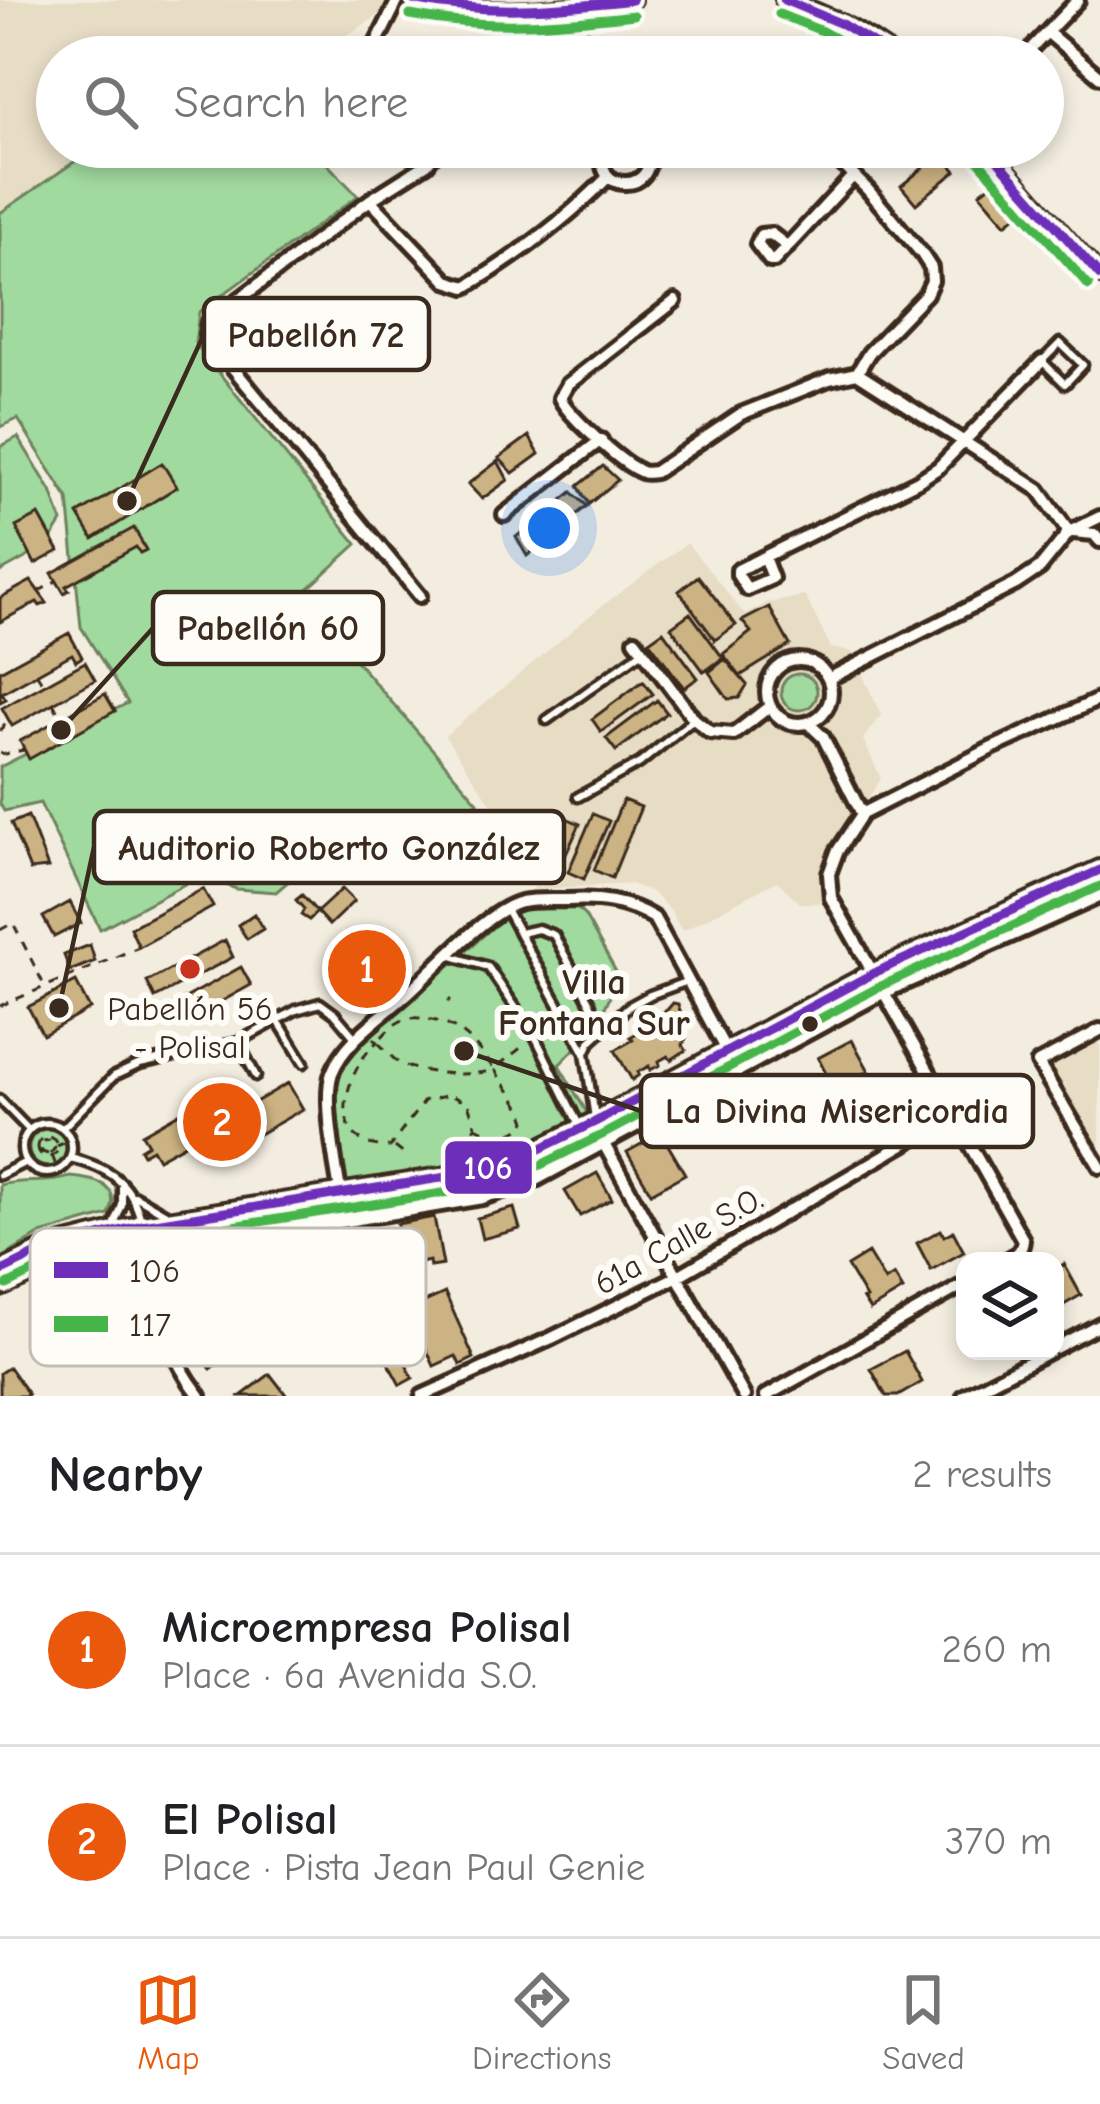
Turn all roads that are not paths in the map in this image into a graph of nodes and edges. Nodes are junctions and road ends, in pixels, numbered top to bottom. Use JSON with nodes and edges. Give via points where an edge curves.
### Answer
{"nodes":[{"id":1,"x":398,"y":0,"type":"edge"},
{"id":2,"x":413,"y":0,"type":"edge"},
{"id":3,"x":632,"y":0,"type":"edge"},
{"id":4,"x":784,"y":0,"type":"edge"},
{"id":5,"x":1078,"y":0,"type":"edge"},
{"id":6,"x":576,"y":3,"type":"edge"},
{"id":7,"x":556,"y":9,"type":"junction"},
{"id":8,"x":1047,"y":32,"type":"junction"},
{"id":9,"x":380,"y":36,"type":"edge"},
{"id":10,"x":560,"y":36,"type":"edge"},
{"id":11,"x":580,"y":36,"type":"edge"},
{"id":12,"x":868,"y":36,"type":"edge"},
{"id":13,"x":1043,"y":36,"type":"edge"},
{"id":14,"x":1052,"y":36,"type":"edge"},
{"id":15,"x":1064,"y":46,"type":"edge"},
{"id":16,"x":1100,"y":77,"type":"edge"},
{"id":17,"x":421,"y":168,"type":"edge"},
{"id":18,"x":605,"y":168,"type":"edge"},
{"id":19,"x":647,"y":168,"type":"edge"},
{"id":20,"x":845,"y":168,"type":"edge"},
{"id":21,"x":1005,"y":168,"type":"edge"},
{"id":22,"x":853,"y":176,"type":"junction"},
{"id":23,"x":608,"y":177,"type":"junction"},
{"id":24,"x":370,"y":200,"type":"junction"},
{"id":25,"x":788,"y":247,"type":"dead end"},
{"id":26,"x":1100,"y":276,"type":"edge"},
{"id":27,"x":675,"y":301,"type":"dead end"},
{"id":28,"x":1042,"y":361,"type":"junction"},
{"id":29,"x":857,"y":373,"type":"junction"},
{"id":30,"x":602,"y":440,"type":"junction"},
{"id":31,"x":964,"y":440,"type":"junction"},
{"id":32,"x":504,"y":515,"type":"dead end"},
{"id":33,"x":1100,"y":517,"type":"edge"},
{"id":34,"x":1069,"y":532,"type":"junction"},
{"id":35,"x":1100,"y":542,"type":"edge"},
{"id":36,"x":764,"y":557,"type":"dead end"},
{"id":37,"x":419,"y":596,"type":"dead end"},
{"id":38,"x":635,"y":640,"type":"dead end"},
{"id":39,"x":643,"y":651,"type":"junction"},
{"id":40,"x":829,"y":679,"type":"junction"},
{"id":41,"x":1100,"y":699,"type":"edge"},
{"id":42,"x":770,"y":706,"type":"junction"},
{"id":43,"x":694,"y":719,"type":"junction"},
{"id":44,"x":547,"y":720,"type":"dead end"},
{"id":45,"x":808,"y":723,"type":"junction"},
{"id":46,"x":578,"y":797,"type":"dead end"},
{"id":47,"x":862,"y":814,"type":"junction"},
{"id":48,"x":1100,"y":869,"type":"edge"},
{"id":49,"x":1100,"y":893,"type":"edge"},
{"id":50,"x":506,"y":909,"type":"junction"},
{"id":51,"x":520,"y":933,"type":"junction"},
{"id":52,"x":448,"y":955,"type":"junction"},
{"id":53,"x":688,"y":981,"type":"junction"},
{"id":54,"x":878,"y":981,"type":"junction"},
{"id":55,"x":277,"y":1019,"type":"junction"},
{"id":56,"x":1100,"y":1030,"type":"edge"},
{"id":57,"x":571,"y":1031,"type":"junction"},
{"id":58,"x":356,"y":1039,"type":"junction"},
{"id":59,"x":238,"y":1042,"type":"junction"},
{"id":60,"x":584,"y":1053,"type":"junction"},
{"id":61,"x":731,"y":1060,"type":"junction"},
{"id":62,"x":304,"y":1063,"type":"dead end"},
{"id":63,"x":256,"y":1076,"type":"dead end"},
{"id":64,"x":0,"y":1100,"type":"edge"},
{"id":65,"x":952,"y":1116,"type":"junction"},
{"id":66,"x":588,"y":1125,"type":"junction"},
{"id":67,"x":63,"y":1128,"type":"junction"},
{"id":68,"x":29,"y":1130,"type":"junction"},
{"id":69,"x":601,"y":1142,"type":"junction"},
{"id":70,"x":70,"y":1158,"type":"junction"},
{"id":71,"x":26,"y":1162,"type":"junction"},
{"id":72,"x":1100,"y":1167,"type":"edge"},
{"id":73,"x":0,"y":1175,"type":"edge"},
{"id":74,"x":121,"y":1183,"type":"junction"},
{"id":75,"x":341,"y":1195,"type":"junction"},
{"id":76,"x":135,"y":1196,"type":"junction"},
{"id":77,"x":346,"y":1218,"type":"junction"},
{"id":78,"x":177,"y":1220,"type":"junction"},
{"id":79,"x":142,"y":1226,"type":"junction"},
{"id":80,"x":111,"y":1228,"type":"edge"},
{"id":81,"x":132,"y":1228,"type":"edge"},
{"id":82,"x":278,"y":1228,"type":"edge"},
{"id":83,"x":1019,"y":1252,"type":"edge"},
{"id":84,"x":30,"y":1257,"type":"edge"},
{"id":85,"x":0,"y":1272,"type":"edge"},
{"id":86,"x":30,"y":1273,"type":"edge"},
{"id":87,"x":677,"y":1276,"type":"junction"},
{"id":88,"x":0,"y":1286,"type":"edge"},
{"id":89,"x":956,"y":1289,"type":"edge"},
{"id":90,"x":1100,"y":1324,"type":"edge"},
{"id":91,"x":1064,"y":1344,"type":"edge"},
{"id":92,"x":1033,"y":1360,"type":"edge"},
{"id":93,"x":178,"y":1366,"type":"edge"},
{"id":94,"x":200,"y":1396,"type":"edge"},
{"id":95,"x":422,"y":1396,"type":"edge"},
{"id":96,"x":744,"y":1396,"type":"edge"},
{"id":97,"x":766,"y":1396,"type":"edge"},
{"id":98,"x":964,"y":1396,"type":"edge"}],
"edges":[{"from":1,"to":9,"type":"street"},
{"from":2,"to":7,"type":"street"},
{"from":3,"to":6,"type":"street"},
{"from":4,"to":12,"type":"street"},
{"from":5,"to":8,"type":"street"},
{"from":6,"to":7,"type":"street"},
{"from":6,"to":11,"type":"street"},
{"from":7,"to":10,"type":"street"},
{"from":8,"to":13,"type":"street"},
{"from":8,"to":14,"type":"street"},
{"from":15,"to":16,"type":"street"},
{"from":17,"to":24,"type":"street"},
{"from":18,"to":23,"type":"street"},
{"from":19,"to":23,"type":"street","via":[[625,184]]},
{"from":20,"to":22,"type":"street"},
{"from":21,"to":26,"type":"street"},
{"from":22,"to":25,"type":"street"},
{"from":22,"to":29,"type":"street","via":[[922,254],[932,281]]},
{"from":23,"to":24,"type":"street","via":[[466,287],[447,281]]},
{"from":24,"to":37,"type":"street","via":[[208,323],[206,335]]},
{"from":27,"to":30,"type":"street","via":[[560,398]]},
{"from":28,"to":28,"type":"lane","via":[[1060,343],[1083,365],[1065,384]]},
{"from":28,"to":31,"type":"street"},
{"from":29,"to":30,"type":"street","via":[[741,414],[656,472],[642,472]]},
{"from":29,"to":31,"type":"street"},
{"from":30,"to":32,"type":"street"},
{"from":31,"to":34,"type":"street","via":[[1039,490]]},
{"from":31,"to":36,"type":"street","via":[[918,481]]},
{"from":33,"to":34,"type":"street"},
{"from":34,"to":35,"type":"street"},
{"from":34,"to":40,"type":"street","via":[[1016,584]]},
{"from":38,"to":39,"type":"street"},
{"from":39,"to":43,"type":"street"},
{"from":39,"to":44,"type":"lane"},
{"from":40,"to":42,"type":"street","via":[[813,663],[791,661],[769,684]]},
{"from":40,"to":45,"type":"street","via":[[830,700]]},
{"from":41,"to":47,"type":"street"},
{"from":42,"to":43,"type":"street","via":[[734,734],[710,732]]},
{"from":42,"to":45,"type":"street","via":[[786,721]]},
{"from":43,"to":46,"type":"lane","via":[[640,764]]},
{"from":45,"to":47,"type":"street"},
{"from":47,"to":54,"type":"street","via":[[837,852],[831,898]]},
{"from":48,"to":54,"type":"main road"},
{"from":49,"to":54,"type":"main road"},
{"from":50,"to":51,"type":"lane"},
{"from":50,"to":52,"type":"street"},
{"from":50,"to":53,"type":"street","via":[[594,898],[633,905],[654,918]]},
{"from":51,"to":57,"type":"lane"},
{"from":51,"to":57,"type":"lane","via":[[554,935],[591,1005]]},
{"from":52,"to":58,"type":"street"},
{"from":52,"to":66,"type":"lane","via":[[488,967]]},
{"from":53,"to":60,"type":"lane","via":[[628,1007]]},
{"from":53,"to":61,"type":"street"},
{"from":54,"to":61,"type":"main road"},
{"from":54,"to":65,"type":"street"},
{"from":55,"to":58,"type":"lane","via":[[320,1003]]},
{"from":55,"to":59,"type":"lane"},
{"from":55,"to":62,"type":"lane"},
{"from":56,"to":72,"type":"street","via":[[1038,1063]]},
{"from":57,"to":60,"type":"lane"},
{"from":58,"to":75,"type":"street","via":[[329,1084]]},
{"from":59,"to":63,"type":"lane"},
{"from":59,"to":67,"type":"lane","via":[[114,1076]]},
{"from":60,"to":66,"type":"lane"},
{"from":61,"to":66,"type":"main road"},
{"from":61,"to":69,"type":"main road"},
{"from":64,"to":68,"type":"lane"},
{"from":65,"to":83,"type":"street","via":[[1023,1240]]},
{"from":65,"to":87,"type":"street","name":"61a Calle S.O."},
{"from":66,"to":69,"type":"street"},
{"from":66,"to":75,"type":"main road","via":[[513,1162]]},
{"from":67,"to":68,"type":"lane"},
{"from":67,"to":70,"type":"lane"},
{"from":68,"to":71,"type":"lane"},
{"from":69,"to":77,"type":"main road","via":[[482,1195]]},
{"from":69,"to":87,"type":"street"},
{"from":70,"to":71,"type":"lane","via":[[58,1171]]},
{"from":70,"to":74,"type":"lane"},
{"from":71,"to":73,"type":"lane"},
{"from":74,"to":76,"type":"lane"},
{"from":74,"to":80,"type":"lane"},
{"from":75,"to":77,"type":"street"},
{"from":75,"to":78,"type":"main road"},
{"from":76,"to":78,"type":"lane"},
{"from":76,"to":79,"type":"lane"},
{"from":77,"to":82,"type":"main road"},
{"from":78,"to":79,"type":"main road"},
{"from":79,"to":81,"type":"main road"},
{"from":84,"to":85,"type":"main road"},
{"from":86,"to":88,"type":"main road"},
{"from":87,"to":95,"type":"street","name":"61a Calle S.O."},
{"from":87,"to":96,"type":"street"},
{"from":89,"to":97,"type":"street"},
{"from":90,"to":91,"type":"street"},
{"from":92,"to":98,"type":"street"},
{"from":93,"to":94,"type":"street"}]}
